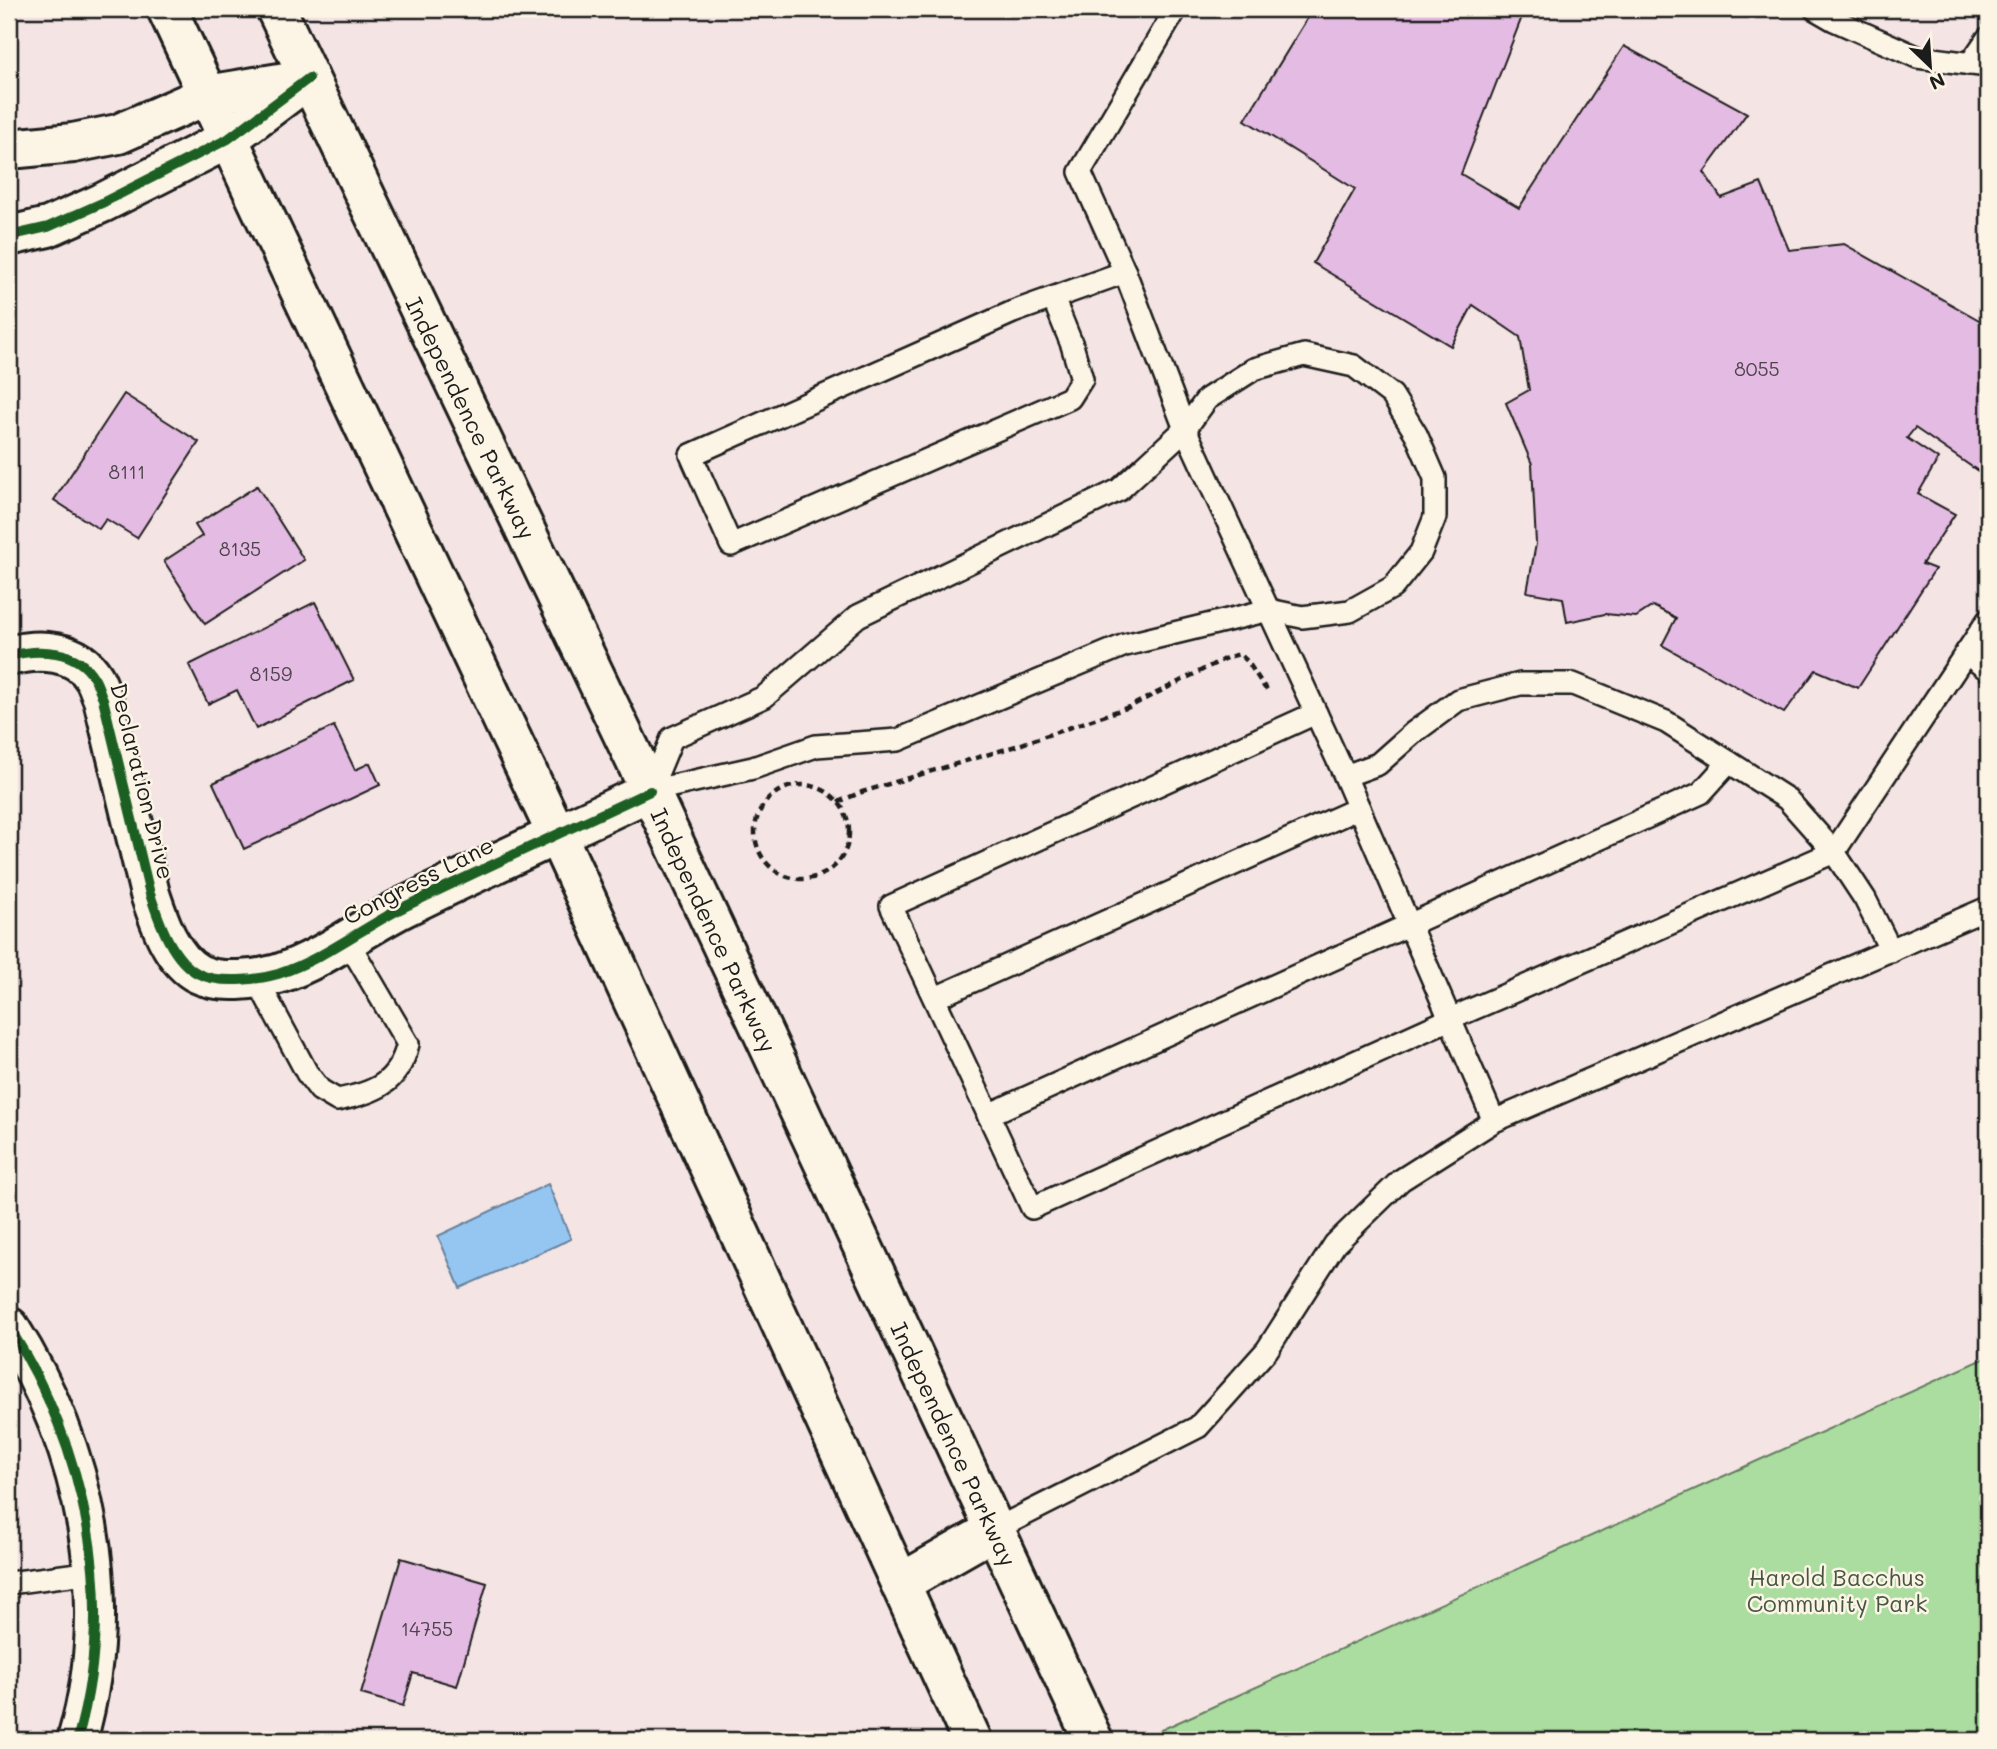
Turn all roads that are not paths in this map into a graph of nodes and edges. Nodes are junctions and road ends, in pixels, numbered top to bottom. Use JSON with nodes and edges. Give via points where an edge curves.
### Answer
{"nodes":[{"id":1,"x":167,"y":9,"type":"edge"},
{"id":2,"x":276,"y":9,"type":"edge"},
{"id":3,"x":1176,"y":9,"type":"edge"},
{"id":4,"x":1815,"y":9,"type":"edge"},
{"id":5,"x":1838,"y":15,"type":"edge"},
{"id":6,"x":1988,"y":38,"type":"edge"},
{"id":7,"x":1979,"y":65,"type":"edge"},
{"id":8,"x":309,"y":78,"type":"junction"},
{"id":9,"x":207,"y":95,"type":"junction"},
{"id":10,"x":228,"y":139,"type":"junction"},
{"id":11,"x":9,"y":149,"type":"edge"},
{"id":12,"x":9,"y":236,"type":"edge"},
{"id":13,"x":1125,"y":272,"type":"junction"},
{"id":14,"x":1053,"y":298,"type":"junction"},
{"id":15,"x":1185,"y":429,"type":"junction"},
{"id":16,"x":1269,"y":610,"type":"junction"},
{"id":17,"x":1988,"y":620,"type":"edge"},
{"id":18,"x":1966,"y":653,"type":"junction"},
{"id":19,"x":9,"y":656,"type":"edge"},
{"id":20,"x":1988,"y":670,"type":"edge"},
{"id":21,"x":1316,"y":713,"type":"junction"},
{"id":22,"x":1729,"y":762,"type":"junction"},
{"id":23,"x":1345,"y":776,"type":"junction"},
{"id":24,"x":650,"y":791,"type":"junction"},
{"id":25,"x":1359,"y":808,"type":"junction"},
{"id":26,"x":557,"y":835,"type":"junction"},
{"id":27,"x":1834,"y":852,"type":"junction"},
{"id":28,"x":1988,"y":908,"type":"edge"},
{"id":29,"x":1409,"y":925,"type":"junction"},
{"id":30,"x":347,"y":940,"type":"junction"},
{"id":31,"x":1892,"y":951,"type":"junction"},
{"id":32,"x":199,"y":974,"type":"joint"},
{"id":33,"x":256,"y":978,"type":"junction"},
{"id":34,"x":935,"y":998,"type":"junction"},
{"id":35,"x":1450,"y":1019,"type":"junction"},
{"id":36,"x":988,"y":1115,"type":"junction"},
{"id":37,"x":1494,"y":1121,"type":"junction"},
{"id":38,"x":9,"y":1328,"type":"edge"},
{"id":39,"x":994,"y":1530,"type":"junction"},
{"id":40,"x":93,"y":1572,"type":"junction"},
{"id":41,"x":9,"y":1583,"type":"edge"},
{"id":42,"x":901,"y":1583,"type":"junction"},
{"id":43,"x":82,"y":1739,"type":"edge"},
{"id":44,"x":972,"y":1740,"type":"edge"},
{"id":45,"x":1093,"y":1740,"type":"edge"}],
"edges":[{"from":1,"to":9,"type":"main road"},
{"from":2,"to":8,"type":"main road","name":"Independence Parkway"},
{"from":3,"to":13,"type":"lane","via":[[1080,172]]},
{"from":4,"to":5,"type":"lane"},
{"from":5,"to":7,"type":"lane","via":[[1917,57]]},
{"from":6,"to":7,"type":"lane"},
{"from":8,"to":9,"type":"main road"},
{"from":8,"to":10,"type":"main road"},
{"from":8,"to":24,"type":"main road","name":"Independence Parkway"},
{"from":9,"to":10,"type":"main road"},
{"from":9,"to":11,"type":"main road","via":[[118,134]]},
{"from":10,"to":12,"type":"main road","via":[[59,222]]},
{"from":10,"to":26,"type":"main road"},
{"from":13,"to":14,"type":"lane"},
{"from":13,"to":15,"type":"lane"},
{"from":14,"to":14,"type":"lane","via":[[691,455],[731,545],[1070,398],[1082,379]]},
{"from":15,"to":16,"type":"lane"},
{"from":15,"to":16,"type":"lane","via":[[1207,399],[1254,369],[1304,355],[1354,366],[1392,395],[1416,434],[1435,478],[1435,517],[1421,552],[1393,587],[1350,611],[1302,617]]},
{"from":15,"to":24,"type":"lane","via":[[1119,490],[858,615],[764,697],[673,738]]},
{"from":16,"to":21,"type":"lane"},
{"from":16,"to":24,"type":"lane","via":[[1125,645],[898,740],[816,746],[753,768]]},
{"from":17,"to":18,"type":"lane"},
{"from":18,"to":20,"type":"lane"},
{"from":18,"to":27,"type":"lane"},
{"from":19,"to":32,"type":"main road","name":"Declaration Drive","via":[[44,651],[64,655],[79,661],[94,677],[159,921],[168,943]]},
{"from":21,"to":23,"type":"lane"},
{"from":21,"to":34,"type":"lane","via":[[891,906]]},
{"from":22,"to":23,"type":"lane","via":[[1666,722],[1573,684],[1520,684],[1458,700],[1378,764]]},
{"from":22,"to":27,"type":"lane","via":[[1787,799]]},
{"from":22,"to":29,"type":"lane","via":[[1701,793]]},
{"from":23,"to":25,"type":"lane"},
{"from":24,"to":26,"type":"main road","name":"Congress Lane"},
{"from":24,"to":39,"type":"main road","name":"Independence Parkway"},
{"from":25,"to":29,"type":"lane"},
{"from":25,"to":34,"type":"lane"},
{"from":26,"to":30,"type":"main road","name":"Congress Lane","via":[[402,908]]},
{"from":26,"to":42,"type":"main road"},
{"from":27,"to":31,"type":"lane","via":[[1866,899]]},
{"from":27,"to":35,"type":"lane"},
{"from":28,"to":31,"type":"lane"},
{"from":29,"to":35,"type":"lane"},
{"from":29,"to":36,"type":"lane"},
{"from":30,"to":33,"type":"main road","name":"Congress Lane","via":[[302,964]]},
{"from":30,"to":33,"type":"lane","via":[[408,1044],[403,1063],[367,1094],[337,1100],[320,1090]]},
{"from":31,"to":37,"type":"lane"},
{"from":32,"to":33,"type":"main road","name":"Congress Lane"},
{"from":34,"to":36,"type":"lane"},
{"from":35,"to":36,"type":"lane","via":[[1031,1208]]},
{"from":35,"to":37,"type":"lane"},
{"from":37,"to":39,"type":"lane","via":[[1401,1180],[1335,1244],[1266,1350],[1198,1427]]},
{"from":38,"to":40,"type":"main road","via":[[64,1434],[79,1483]]},
{"from":39,"to":42,"type":"main road"},
{"from":39,"to":45,"type":"main road","name":"Independence Parkway"},
{"from":40,"to":41,"type":"lane"},
{"from":40,"to":43,"type":"main road","via":[[93,1649]]},
{"from":42,"to":44,"type":"main road"}]}
